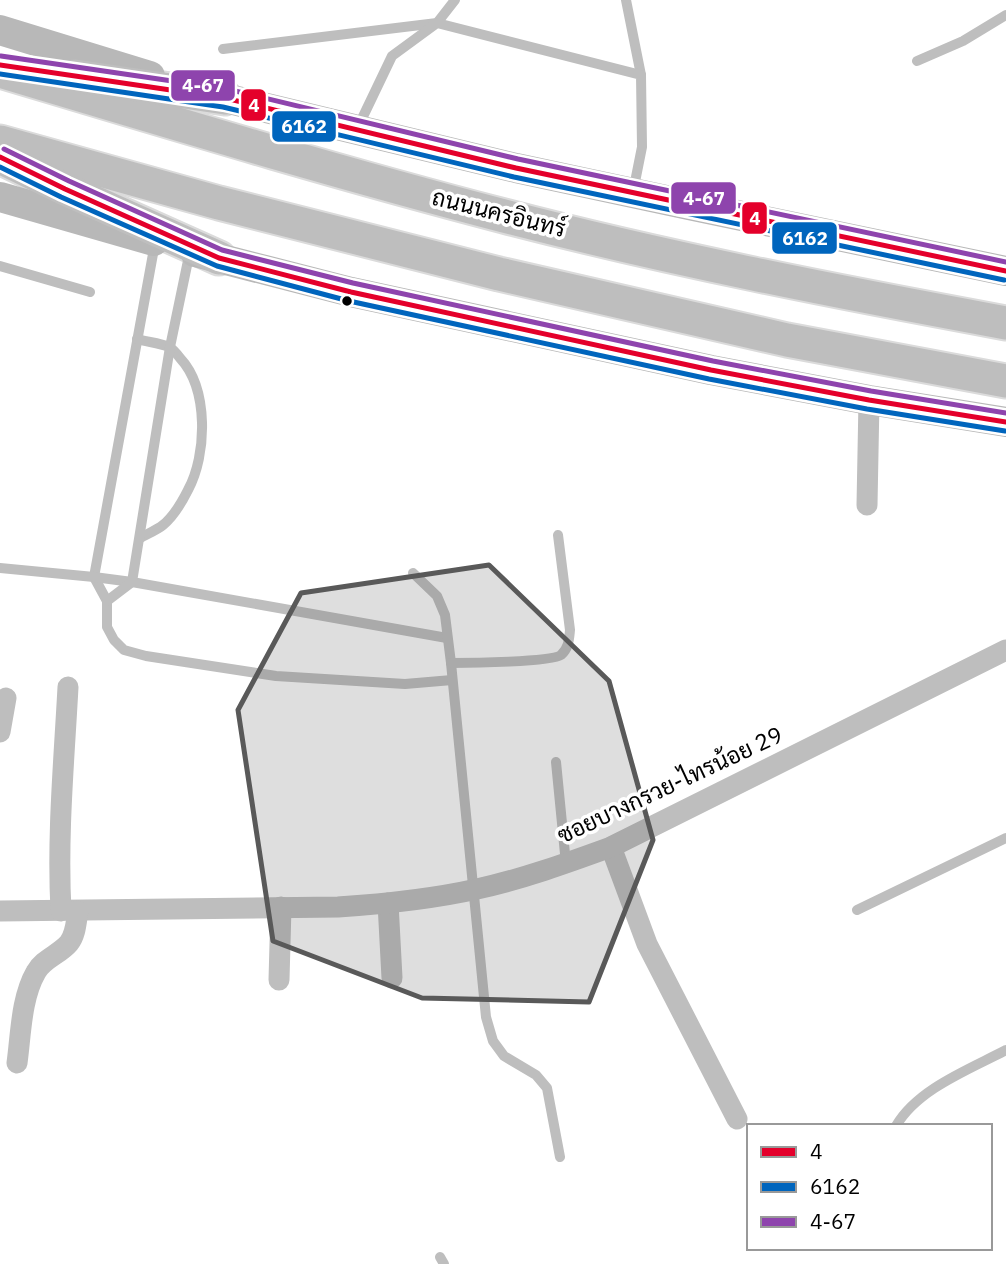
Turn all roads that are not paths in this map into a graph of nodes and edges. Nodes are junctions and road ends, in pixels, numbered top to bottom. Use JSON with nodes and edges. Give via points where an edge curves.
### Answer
{"nodes":[{"id":1,"x":456,"y":0,"type":"edge"},
{"id":2,"x":626,"y":0,"type":"edge"},
{"id":3,"x":1006,"y":15,"type":"edge"},
{"id":4,"x":437,"y":23,"type":"junction"},
{"id":5,"x":0,"y":30,"type":"edge"},
{"id":6,"x":223,"y":49,"type":"dead end"},
{"id":7,"x":917,"y":61,"type":"dead end"},
{"id":8,"x":0,"y":65,"type":"edge"},
{"id":9,"x":0,"y":71,"type":"edge"},
{"id":10,"x":642,"y":75,"type":"junction"},
{"id":11,"x":225,"y":98,"type":"junction"},
{"id":12,"x":357,"y":130,"type":"junction"},
{"id":13,"x":0,"y":142,"type":"edge"},
{"id":14,"x":0,"y":157,"type":"edge"},
{"id":15,"x":633,"y":193,"type":"junction"},
{"id":16,"x":0,"y":197,"type":"edge"},
{"id":17,"x":156,"y":241,"type":"junction"},
{"id":18,"x":204,"y":254,"type":"junction"},
{"id":19,"x":1006,"y":256,"type":"edge"},
{"id":20,"x":976,"y":265,"type":"junction"},
{"id":21,"x":0,"y":266,"type":"edge"},
{"id":22,"x":1006,"y":271,"type":"edge"},
{"id":23,"x":1006,"y":288,"type":"edge"},
{"id":24,"x":90,"y":292,"type":"dead end"},
{"id":25,"x":1006,"y":323,"type":"edge"},
{"id":26,"x":137,"y":339,"type":"junction"},
{"id":27,"x":170,"y":347,"type":"junction"},
{"id":28,"x":1006,"y":381,"type":"edge"},
{"id":29,"x":869,"y":400,"type":"junction"},
{"id":30,"x":1001,"y":420,"type":"edge"},
{"id":31,"x":867,"y":505,"type":"dead end"},
{"id":32,"x":558,"y":535,"type":"dead end"},
{"id":33,"x":140,"y":538,"type":"junction"},
{"id":34,"x":0,"y":568,"type":"edge"},
{"id":35,"x":413,"y":573,"type":"dead end"},
{"id":36,"x":94,"y":576,"type":"junction"},
{"id":37,"x":132,"y":582,"type":"junction"},
{"id":38,"x":107,"y":601,"type":"junction"},
{"id":39,"x":447,"y":638,"type":"junction"},
{"id":40,"x":1006,"y":650,"type":"edge"},
{"id":41,"x":451,"y":663,"type":"junction"},
{"id":42,"x":452,"y":680,"type":"junction"},
{"id":43,"x":68,"y":687,"type":"dead end"},
{"id":44,"x":6,"y":698,"type":"dead end"},
{"id":45,"x":0,"y":732,"type":"edge"},
{"id":46,"x":556,"y":762,"type":"dead end"},
{"id":47,"x":1006,"y":838,"type":"edge"},
{"id":48,"x":611,"y":847,"type":"junction"},
{"id":49,"x":566,"y":864,"type":"junction"},
{"id":50,"x":475,"y":889,"type":"junction"},
{"id":51,"x":388,"y":903,"type":"junction"},
{"id":52,"x":281,"y":907,"type":"junction"},
{"id":53,"x":857,"y":910,"type":"dead end"},
{"id":54,"x":0,"y":911,"type":"edge"},
{"id":55,"x":69,"y":911,"type":"junction"},
{"id":56,"x":392,"y":978,"type":"dead end"},
{"id":57,"x":279,"y":980,"type":"dead end"},
{"id":58,"x":1006,"y":1050,"type":"edge"},
{"id":59,"x":17,"y":1063,"type":"dead end"},
{"id":60,"x":737,"y":1119,"type":"dead end"},
{"id":61,"x":897,"y":1124,"type":"edge"},
{"id":62,"x":560,"y":1157,"type":"dead end"}],
"edges":[{"from":1,"to":4,"type":"lane"},
{"from":2,"to":10,"type":"lane"},
{"from":3,"to":7,"type":"lane"},
{"from":4,"to":6,"type":"lane"},
{"from":4,"to":10,"type":"lane"},
{"from":4,"to":12,"type":"lane","via":[[392,56]]},
{"from":5,"to":11,"type":"main road","name":"ถนนนครอินทร์"},
{"from":8,"to":11,"type":"main road"},
{"from":9,"to":25,"type":"main road","name":"ถนนนครอินทร์","via":[[506,216],[693,260]]},
{"from":10,"to":15,"type":"lane","via":[[642,147]]},
{"from":11,"to":12,"type":"main road","name":"ถนนนครอินทร์"},
{"from":12,"to":15,"type":"main road","name":"ถนนนครอินทร์"},
{"from":13,"to":28,"type":"main road","via":[[499,274],[788,340]]},
{"from":14,"to":18,"type":"main road"},
{"from":15,"to":20,"type":"main road","name":"ถนนนครอินทร์"},
{"from":16,"to":17,"type":"main road"},
{"from":17,"to":18,"type":"main road"},
{"from":17,"to":26,"type":"lane"},
{"from":18,"to":27,"type":"lane"},
{"from":18,"to":29,"type":"main road","via":[[351,292]]},
{"from":19,"to":20,"type":"main road"},
{"from":20,"to":22,"type":"main road","name":"ถนนนครอินทร์"},
{"from":20,"to":23,"type":"main road"},
{"from":21,"to":24,"type":"lane"},
{"from":26,"to":27,"type":"lane"},
{"from":26,"to":36,"type":"lane"},
{"from":27,"to":33,"type":"lane"},
{"from":27,"to":33,"type":"lane","via":[[185,364],[200,404],[200,460],[176,511]]},
{"from":29,"to":30,"type":"main road"},
{"from":29,"to":31,"type":"street"},
{"from":32,"to":41,"type":"lane","via":[[570,630],[564,653],[537,660]]},
{"from":33,"to":37,"type":"lane"},
{"from":34,"to":36,"type":"lane"},
{"from":35,"to":39,"type":"lane","via":[[437,596]]},
{"from":36,"to":37,"type":"lane"},
{"from":36,"to":38,"type":"lane"},
{"from":37,"to":38,"type":"lane"},
{"from":37,"to":39,"type":"lane"},
{"from":38,"to":42,"type":"lane","via":[[107,627],[114,640],[124,650],[146,656],[276,676],[405,684]]},
{"from":39,"to":41,"type":"lane"},
{"from":40,"to":48,"type":"street","name":"ซอยบางกรวย-ไทรน้อย 29"},
{"from":41,"to":42,"type":"lane"},
{"from":42,"to":50,"type":"lane"},
{"from":43,"to":55,"type":"street","via":[[59,875]]},
{"from":44,"to":45,"type":"street"},
{"from":46,"to":49,"type":"lane"},
{"from":47,"to":53,"type":"lane"},
{"from":48,"to":49,"type":"street","name":"ซอยบางกรวย-ไทรน้อย 29"},
{"from":48,"to":60,"type":"street","via":[[647,944]]},
{"from":49,"to":50,"type":"street","name":"ซอยบางกรวย-ไทรน้อย 29"},
{"from":50,"to":51,"type":"street","name":"ซอยบางกรวย-ไทรน้อย 29"},
{"from":50,"to":62,"type":"lane","via":[[486,1017],[493,1041],[504,1056],[536,1075],[547,1088]]},
{"from":51,"to":52,"type":"street","name":"ซอยบางกรวย-ไทรน้อย 29"},
{"from":51,"to":56,"type":"street"},
{"from":52,"to":55,"type":"street","name":"ซอยบางกรวย-ไทรน้อย 29"},
{"from":52,"to":57,"type":"street"},
{"from":54,"to":55,"type":"street","name":"ซอยบางกรวย-ไทรน้อย 29"},
{"from":55,"to":59,"type":"street","via":[[74,932],[69,944],[37,969],[29,986]]},
{"from":58,"to":61,"type":"lane","via":[[945,1082],[915,1103]]}]}
